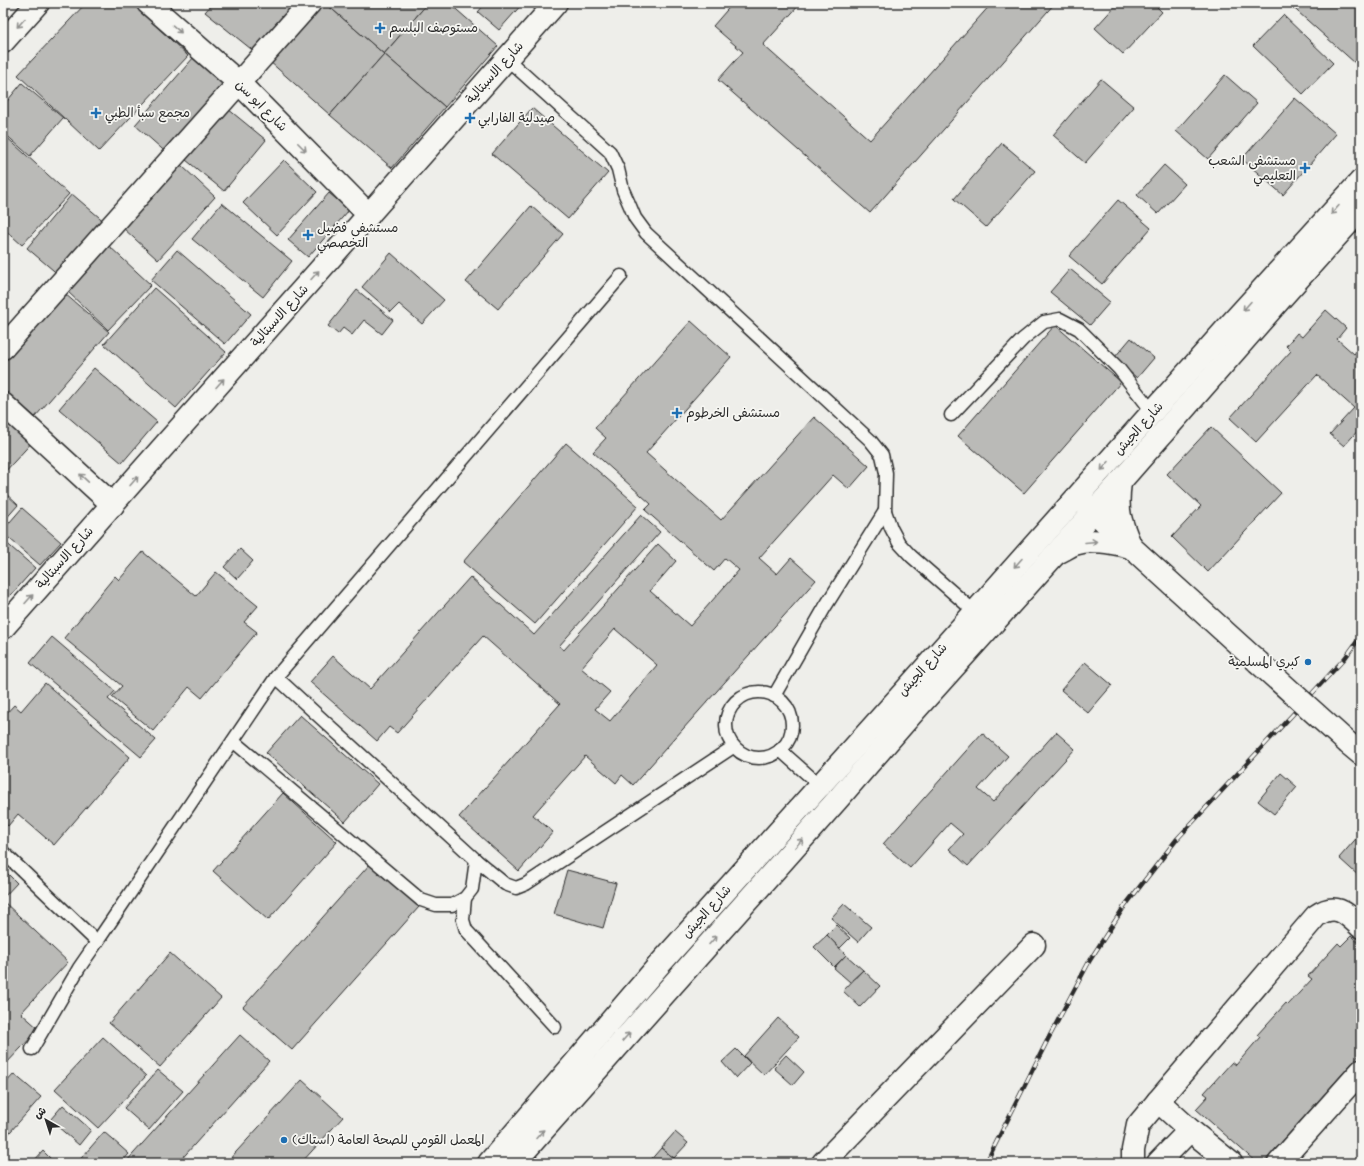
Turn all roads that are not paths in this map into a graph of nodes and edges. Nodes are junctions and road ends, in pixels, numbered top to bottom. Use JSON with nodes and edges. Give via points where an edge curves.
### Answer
{"nodes":[{"id":1,"x":38,"y":3,"type":"edge"},
{"id":2,"x":148,"y":3,"type":"edge"},
{"id":3,"x":310,"y":3,"type":"edge"},
{"id":4,"x":556,"y":3,"type":"edge"},
{"id":5,"x":3,"y":42,"type":"edge"},
{"id":6,"x":507,"y":59,"type":"junction"},
{"id":7,"x":239,"y":83,"type":"junction"},
{"id":8,"x":1361,"y":181,"type":"edge"},
{"id":9,"x":1361,"y":209,"type":"edge"},
{"id":10,"x":369,"y":215,"type":"junction"},
{"id":11,"x":621,"y":276,"type":"dead end"},
{"id":12,"x":3,"y":348,"type":"edge"},
{"id":13,"x":3,"y":404,"type":"edge"},
{"id":14,"x":952,"y":415,"type":"dead end"},
{"id":15,"x":1160,"y":420,"type":"junction"},
{"id":16,"x":1120,"y":482,"type":"junction"},
{"id":17,"x":1078,"y":496,"type":"junction"},
{"id":18,"x":112,"y":504,"type":"junction"},
{"id":19,"x":886,"y":511,"type":"junction"},
{"id":20,"x":1094,"y":511,"type":"junction"},
{"id":21,"x":1131,"y":547,"type":"junction"},
{"id":22,"x":1054,"y":554,"type":"junction"},
{"id":23,"x":975,"y":612,"type":"junction"},
{"id":24,"x":3,"y":628,"type":"edge"},
{"id":25,"x":276,"y":677,"type":"junction"},
{"id":26,"x":774,"y":696,"type":"junction"},
{"id":27,"x":233,"y":741,"type":"junction"},
{"id":28,"x":734,"y":747,"type":"junction"},
{"id":29,"x":1355,"y":749,"type":"edge"},
{"id":30,"x":780,"y":750,"type":"junction"},
{"id":31,"x":820,"y":785,"type":"junction"},
{"id":32,"x":837,"y":800,"type":"junction"},
{"id":33,"x":3,"y":852,"type":"edge"},
{"id":34,"x":476,"y":860,"type":"junction"},
{"id":35,"x":464,"y":898,"type":"junction"},
{"id":36,"x":1361,"y":927,"type":"edge"},
{"id":37,"x":97,"y":942,"type":"junction"},
{"id":38,"x":1034,"y":945,"type":"dead end"},
{"id":39,"x":555,"y":1027,"type":"dead end"},
{"id":40,"x":32,"y":1049,"type":"dead end"},
{"id":41,"x":586,"y":1050,"type":"junction"},
{"id":42,"x":603,"y":1063,"type":"junction"},
{"id":43,"x":1361,"y":1071,"type":"edge"},
{"id":44,"x":1158,"y":1101,"type":"junction"},
{"id":45,"x":1190,"y":1130,"type":"junction"},
{"id":46,"x":489,"y":1163,"type":"edge"},
{"id":47,"x":514,"y":1163,"type":"edge"},
{"id":48,"x":823,"y":1163,"type":"edge"},
{"id":49,"x":1133,"y":1163,"type":"edge"},
{"id":50,"x":1158,"y":1163,"type":"edge"},
{"id":51,"x":1231,"y":1163,"type":"edge"},
{"id":52,"x":1279,"y":1163,"type":"edge"}],
"edges":[{"from":1,"to":5,"type":"main road","one_way":true},
{"from":2,"to":7,"type":"main road","name":"شارع ابو سن","one_way":true},
{"from":3,"to":7,"type":"main road"},
{"from":4,"to":6,"type":"main road","name":"شارع الاسبتالية"},
{"from":6,"to":10,"type":"main road","name":"شارع الاسبتالية"},
{"from":6,"to":19,"type":"lane","via":[[610,152],[635,218],[646,233],[870,440],[882,455],[886,473]]},
{"from":7,"to":10,"type":"main road","name":"شارع ابو سن","one_way":true},
{"from":7,"to":12,"type":"main road"},
{"from":8,"to":15,"type":"main road","name":"شارع الجيش","one_way":true,"via":[[1227,328]]},
{"from":9,"to":15,"type":"main road","name":"شارع الجيش","via":[[1277,302]]},
{"from":18,"to":10,"type":"main road","name":"شارع الاسبتالية","one_way":true},
{"from":11,"to":25,"type":"lane"},
{"from":18,"to":13,"type":"main road","one_way":true},
{"from":14,"to":15,"type":"lane","via":[[1023,339],[1044,322],[1060,318],[1079,329],[1104,353]]},
{"from":15,"to":16,"type":"main road","name":"شارع الجيش"},
{"from":15,"to":17,"type":"main road","name":"شارع الجيش","one_way":true},
{"from":16,"to":20,"type":"main road","name":"شارع الجيش"},
{"from":16,"to":21,"type":"main road","via":[[1118,512]]},
{"from":17,"to":20,"type":"main road"},
{"from":17,"to":23,"type":"main road","name":"شارع الجيش","one_way":true},
{"from":24,"to":18,"type":"main road","name":"شارع الاسبتالية","one_way":true},
{"from":19,"to":23,"type":"lane","via":[[899,543]]},
{"from":19,"to":26,"type":"lane","via":[[825,607]]},
{"from":20,"to":21,"type":"main road"},
{"from":20,"to":22,"type":"main road","name":"شارع الجيش"},
{"from":22,"to":21,"type":"main road","one_way":true,"via":[[1075,544],[1091,542],[1106,541]]},
{"from":21,"to":29,"type":"main road","bridge":true},
{"from":22,"to":32,"type":"main road","name":"شارع الجيش"},
{"from":23,"to":31,"type":"main road","name":"شارع الجيش"},
{"from":25,"to":27,"type":"lane"},
{"from":25,"to":34,"type":"lane"},
{"from":26,"to":28,"type":"lane","via":[[761,692],[748,694],[737,700],[729,710],[727,736]]},
{"from":26,"to":30,"type":"lane","via":[[784,704],[790,715],[792,728],[788,740]]},
{"from":27,"to":35,"type":"lane","via":[[421,900],[436,905],[452,904]]},
{"from":27,"to":37,"type":"lane"},
{"from":28,"to":30,"type":"lane","via":[[744,755],[756,758],[769,757]]},
{"from":28,"to":34,"type":"lane","via":[[516,888],[505,884]]},
{"from":30,"to":31,"type":"lane"},
{"from":31,"to":32,"type":"lane"},
{"from":31,"to":41,"type":"main road","name":"شارع الجيش"},
{"from":42,"to":32,"type":"main road","name":"شارع الجيش","one_way":true},
{"from":33,"to":37,"type":"lane"},
{"from":34,"to":35,"type":"lane","via":[[472,889]]},
{"from":35,"to":39,"type":"lane","via":[[463,920],[466,930]]},
{"from":36,"to":44,"type":"main road","via":[[1345,912],[1333,909],[1316,916]]},
{"from":37,"to":40,"type":"lane"},
{"from":38,"to":48,"type":"main road"},
{"from":41,"to":42,"type":"main road"},
{"from":41,"to":46,"type":"main road","name":"شارع الجيش"},
{"from":47,"to":42,"type":"main road","name":"شارع الجيش","one_way":true},
{"from":43,"to":52,"type":"main road"},
{"from":44,"to":45,"type":"main road"},
{"from":44,"to":49,"type":"main road","via":[[1138,1125]]},
{"from":45,"to":50,"type":"main road"},
{"from":45,"to":51,"type":"main road"}]}
